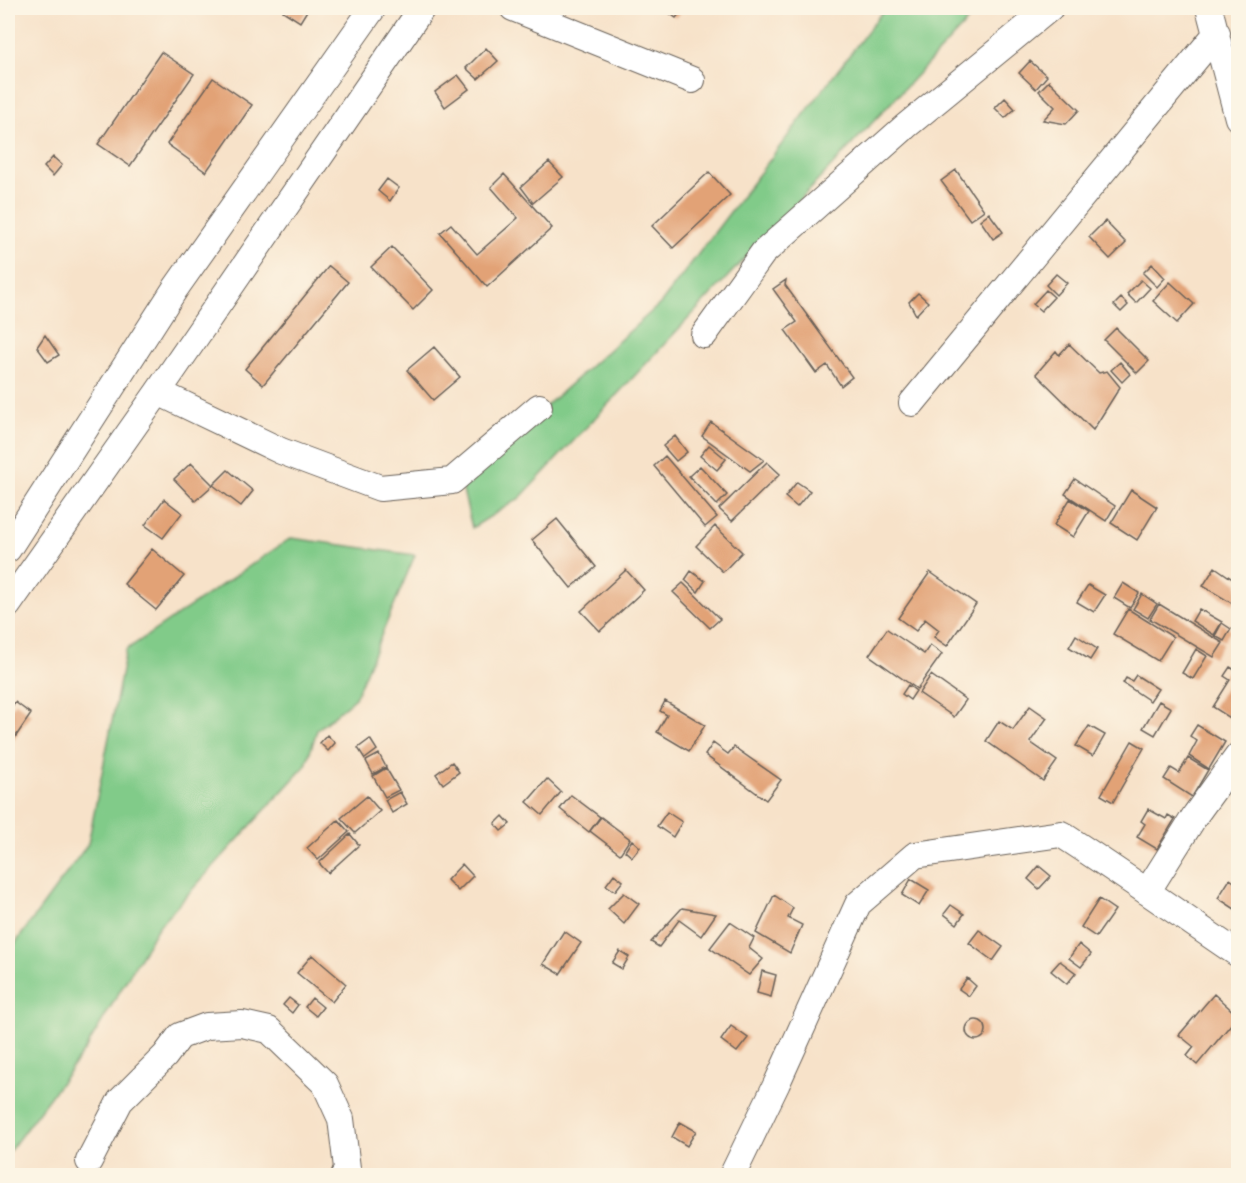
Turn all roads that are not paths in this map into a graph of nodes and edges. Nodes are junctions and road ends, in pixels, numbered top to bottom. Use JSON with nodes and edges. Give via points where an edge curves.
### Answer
{"nodes":[{"id":1,"x":373,"y":8,"type":"edge"},
{"id":2,"x":422,"y":8,"type":"edge"},
{"id":3,"x":513,"y":8,"type":"edge"},
{"id":4,"x":1050,"y":8,"type":"edge"},
{"id":5,"x":1209,"y":8,"type":"edge"},
{"id":6,"x":1217,"y":33,"type":"junction"},
{"id":7,"x":692,"y":80,"type":"dead end"},
{"id":8,"x":1239,"y":118,"type":"edge"},
{"id":9,"x":704,"y":335,"type":"dead end"},
{"id":10,"x":158,"y":392,"type":"junction"},
{"id":11,"x":912,"y":403,"type":"dead end"},
{"id":12,"x":539,"y":407,"type":"dead end"},
{"id":13,"x":8,"y":549,"type":"edge"},
{"id":14,"x":8,"y":605,"type":"edge"},
{"id":15,"x":1239,"y":756,"type":"edge"},
{"id":16,"x":1147,"y":892,"type":"junction"},
{"id":17,"x":1239,"y":954,"type":"edge"},
{"id":18,"x":89,"y":1161,"type":"dead end"},
{"id":19,"x":344,"y":1176,"type":"edge"},
{"id":20,"x":732,"y":1176,"type":"edge"}],
"edges":[{"from":1,"to":13,"type":"street","via":[[175,289]]},
{"from":2,"to":10,"type":"street"},
{"from":3,"to":7,"type":"street"},
{"from":4,"to":9,"type":"street","via":[[906,126],[763,253]]},
{"from":5,"to":6,"type":"street"},
{"from":6,"to":8,"type":"street"},
{"from":6,"to":11,"type":"street"},
{"from":10,"to":12,"type":"street","via":[[281,451],[380,488],[452,481]]},
{"from":10,"to":14,"type":"street"},
{"from":15,"to":16,"type":"street","via":[[1196,814]]},
{"from":16,"to":17,"type":"street"},
{"from":16,"to":20,"type":"street","via":[[1061,834],[915,855],[858,904]]},
{"from":18,"to":19,"type":"street","via":[[120,1101],[180,1036],[207,1026],[242,1023],[269,1030],[324,1084],[341,1119],[347,1168]]}]}
